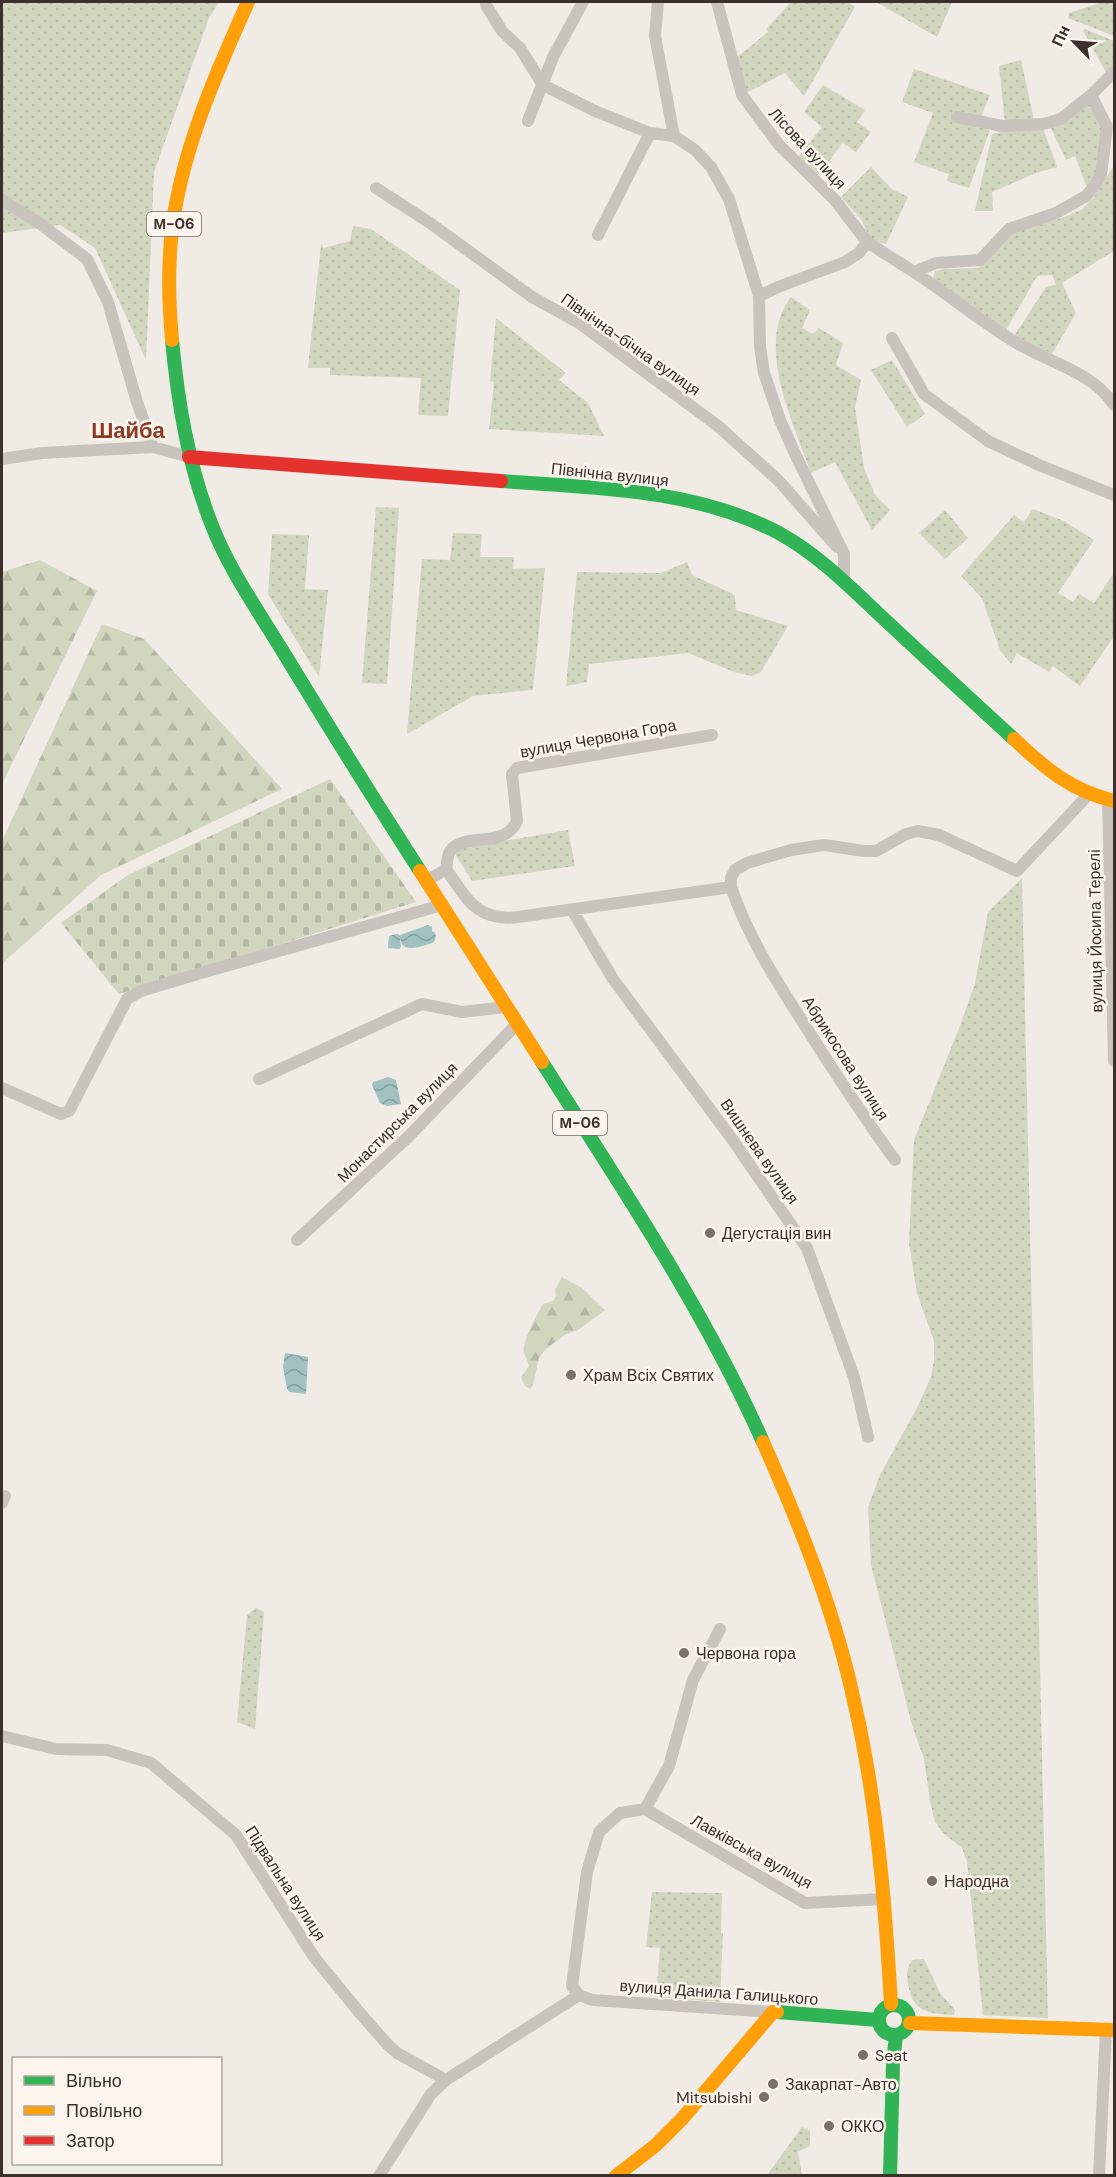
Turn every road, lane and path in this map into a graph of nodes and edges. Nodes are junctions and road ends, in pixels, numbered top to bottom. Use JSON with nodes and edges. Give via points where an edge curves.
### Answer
{"nodes":[{"id":1,"x":248,"y":2,"type":"edge"},
{"id":2,"x":486,"y":2,"type":"edge"},
{"id":3,"x":583,"y":2,"type":"edge"},
{"id":4,"x":658,"y":2,"type":"edge"},
{"id":5,"x":717,"y":2,"type":"edge"},
{"id":6,"x":1114,"y":72,"type":"edge"},
{"id":7,"x":543,"y":85,"type":"junction"},
{"id":8,"x":1092,"y":95,"type":"junction"},
{"id":9,"x":957,"y":117,"type":"dead end"},
{"id":10,"x":528,"y":121,"type":"dead end"},
{"id":11,"x":650,"y":133,"type":"junction"},
{"id":12,"x":674,"y":136,"type":"junction"},
{"id":13,"x":376,"y":188,"type":"dead end"},
{"id":14,"x":2,"y":200,"type":"edge"},
{"id":15,"x":598,"y":235,"type":"dead end"},
{"id":16,"x":867,"y":242,"type":"junction"},
{"id":17,"x":914,"y":272,"type":"junction"},
{"id":18,"x":759,"y":296,"type":"junction"},
{"id":19,"x":892,"y":338,"type":"dead end"},
{"id":20,"x":1114,"y":405,"type":"edge"},
{"id":21,"x":153,"y":447,"type":"junction"},
{"id":22,"x":189,"y":457,"type":"junction"},
{"id":23,"x":2,"y":459,"type":"edge"},
{"id":24,"x":1114,"y":495,"type":"edge"},
{"id":25,"x":844,"y":554,"type":"junction"},
{"id":26,"x":844,"y":582,"type":"junction"},
{"id":27,"x":712,"y":735,"type":"dead end"},
{"id":28,"x":1089,"y":794,"type":"junction"},
{"id":29,"x":1111,"y":800,"type":"edge"},
{"id":30,"x":446,"y":869,"type":"junction"},
{"id":31,"x":427,"y":881,"type":"junction"},
{"id":32,"x":731,"y":887,"type":"junction"},
{"id":33,"x":441,"y":905,"type":"junction"},
{"id":34,"x":572,"y":910,"type":"junction"},
{"id":35,"x":506,"y":1007,"type":"junction"},
{"id":36,"x":517,"y":1024,"type":"junction"},
{"id":37,"x":1114,"y":1061,"type":"edge"},
{"id":38,"x":259,"y":1079,"type":"dead end"},
{"id":39,"x":2,"y":1088,"type":"edge"},
{"id":40,"x":895,"y":1160,"type":"dead end"},
{"id":41,"x":297,"y":1240,"type":"dead end"},
{"id":42,"x":868,"y":1437,"type":"dead end"},
{"id":43,"x":720,"y":1629,"type":"dead end"},
{"id":44,"x":2,"y":1736,"type":"edge"},
{"id":45,"x":645,"y":1809,"type":"junction"},
{"id":46,"x":885,"y":1899,"type":"junction"},
{"id":47,"x":579,"y":1995,"type":"junction"},
{"id":48,"x":891,"y":2004,"type":"junction"},
{"id":49,"x":773,"y":2012,"type":"junction"},
{"id":50,"x":879,"y":2020,"type":"junction"},
{"id":51,"x":910,"y":2022,"type":"junction"},
{"id":52,"x":1110,"y":2030,"type":"edge"},
{"id":53,"x":896,"y":2035,"type":"junction"},
{"id":54,"x":446,"y":2080,"type":"junction"},
{"id":55,"x":379,"y":2175,"type":"edge"},
{"id":56,"x":616,"y":2175,"type":"edge"},
{"id":57,"x":891,"y":2175,"type":"edge"},
{"id":58,"x":1099,"y":2175,"type":"edge"}],
"edges":[{"from":1,"to":22,"type":"main road","number":"М-06","via":[[217,70],[184,169],[171,239],[168,308]]},
{"from":2,"to":7,"type":"street","via":[[502,31],[517,45]]},
{"from":3,"to":7,"type":"street","via":[[552,57]]},
{"from":4,"to":12,"type":"street","via":[[655,36]]},
{"from":5,"to":16,"type":"street","name":"Лісова вулиця","via":[[742,95],[779,146],[835,200]]},
{"from":6,"to":8,"type":"street"},
{"from":7,"to":10,"type":"street"},
{"from":7,"to":11,"type":"street"},
{"from":8,"to":9,"type":"street","via":[[1061,119],[1043,124],[1002,126]]},
{"from":8,"to":17,"type":"street","via":[[1107,127],[1101,174],[1086,196],[1056,213],[1009,229],[980,260],[936,263]]},
{"from":11,"to":12,"type":"street"},
{"from":11,"to":15,"type":"street"},
{"from":12,"to":18,"type":"street","via":[[711,167],[729,199]]},
{"from":13,"to":25,"type":"street","name":"Північна-бічна вулиця","via":[[532,297],[579,323],[718,426],[777,480]]},
{"from":14,"to":21,"type":"street","via":[[87,259],[108,302]]},
{"from":16,"to":17,"type":"street"},
{"from":16,"to":18,"type":"street","via":[[859,254],[845,262]]},
{"from":17,"to":20,"type":"street","via":[[1017,343],[1102,388]]},
{"from":18,"to":25,"type":"street","via":[[764,373],[792,448]]},
{"from":19,"to":24,"type":"street","via":[[924,394],[988,441]]},
{"from":21,"to":22,"type":"street","name":"Північна вулиця"},
{"from":21,"to":23,"type":"street","name":"Північна вулиця"},
{"from":22,"to":26,"type":"main road","name":"Північна вулиця","via":[[666,496],[716,507],[781,533],[798,542]]},
{"from":22,"to":31,"type":"main road","number":"М-06","via":[[212,524],[240,581]]},
{"from":25,"to":26,"type":"street"},
{"from":26,"to":28,"type":"main road","name":"Північна вулиця","via":[[1047,769]]},
{"from":27,"to":30,"type":"street","name":"вулиця Червона Гора","via":[[517,768],[512,774],[517,821],[514,827],[491,839],[455,847],[450,851]]},
{"from":28,"to":29,"type":"main road","name":"Північна вулиця"},
{"from":28,"to":32,"type":"street","via":[[1017,871],[939,835],[918,831],[876,851],[824,845],[790,849],[735,870]]},
{"from":29,"to":37,"type":"street","name":"вулиця Йосипа Терелі"},
{"from":30,"to":31,"type":"street","name":"вулиця Червона Гора"},
{"from":30,"to":34,"type":"street","via":[[467,898],[489,916],[504,919]]},
{"from":31,"to":33,"type":"main road","number":"М-06"},
{"from":32,"to":34,"type":"street"},
{"from":32,"to":40,"type":"street","name":"Абрикосова вулиця","via":[[749,934],[771,973]]},
{"from":33,"to":35,"type":"main road","number":"М-06"},
{"from":33,"to":39,"type":"street","via":[[141,991],[127,999],[69,1111],[61,1114]]},
{"from":34,"to":42,"type":"street","name":"Вишнева вулиця","via":[[613,979],[732,1138],[807,1248],[854,1377]]},
{"from":35,"to":36,"type":"main road","number":"М-06"},
{"from":35,"to":38,"type":"street","via":[[462,1012],[422,1004]]},
{"from":36,"to":41,"type":"street","name":"Монастирська вулиця","via":[[409,1136]]},
{"from":36,"to":46,"type":"main road","number":"М-06","via":[[696,1311],[742,1395],[798,1525],[834,1627],[854,1699],[869,1774]]},
{"from":43,"to":45,"type":"street","via":[[693,1680],[669,1766]]},
{"from":44,"to":54,"type":"street","name":"Підвальна вулиця","via":[[56,1749],[107,1750],[151,1763],[236,1835],[315,1957],[388,2045]]},
{"from":45,"to":46,"type":"street","name":"Лавківська вулиця","via":[[805,1903]]},
{"from":45,"to":47,"type":"street","via":[[620,1813],[599,1832],[586,1872],[572,1986]]},
{"from":46,"to":48,"type":"main road","number":"М-06"},
{"from":47,"to":49,"type":"street","name":"вулиця Данила Галицького","via":[[592,2000]]},
{"from":47,"to":54,"type":"street"},
{"from":48,"to":50,"type":"main road","via":[[880,2013]]},
{"from":48,"to":51,"type":"main road","via":[[903,2007]]},
{"from":49,"to":50,"type":"main road","name":"вулиця Данила Галицького"},
{"from":49,"to":56,"type":"main road","via":[[682,2119],[656,2145]]},
{"from":50,"to":53,"type":"main road","via":[[884,2032]]},
{"from":51,"to":52,"type":"main road"},
{"from":51,"to":53,"type":"main road","via":[[907,2029]]},
{"from":52,"to":58,"type":"street"},
{"from":53,"to":57,"type":"main road"},
{"from":54,"to":55,"type":"street","via":[[430,2094]]}]}
